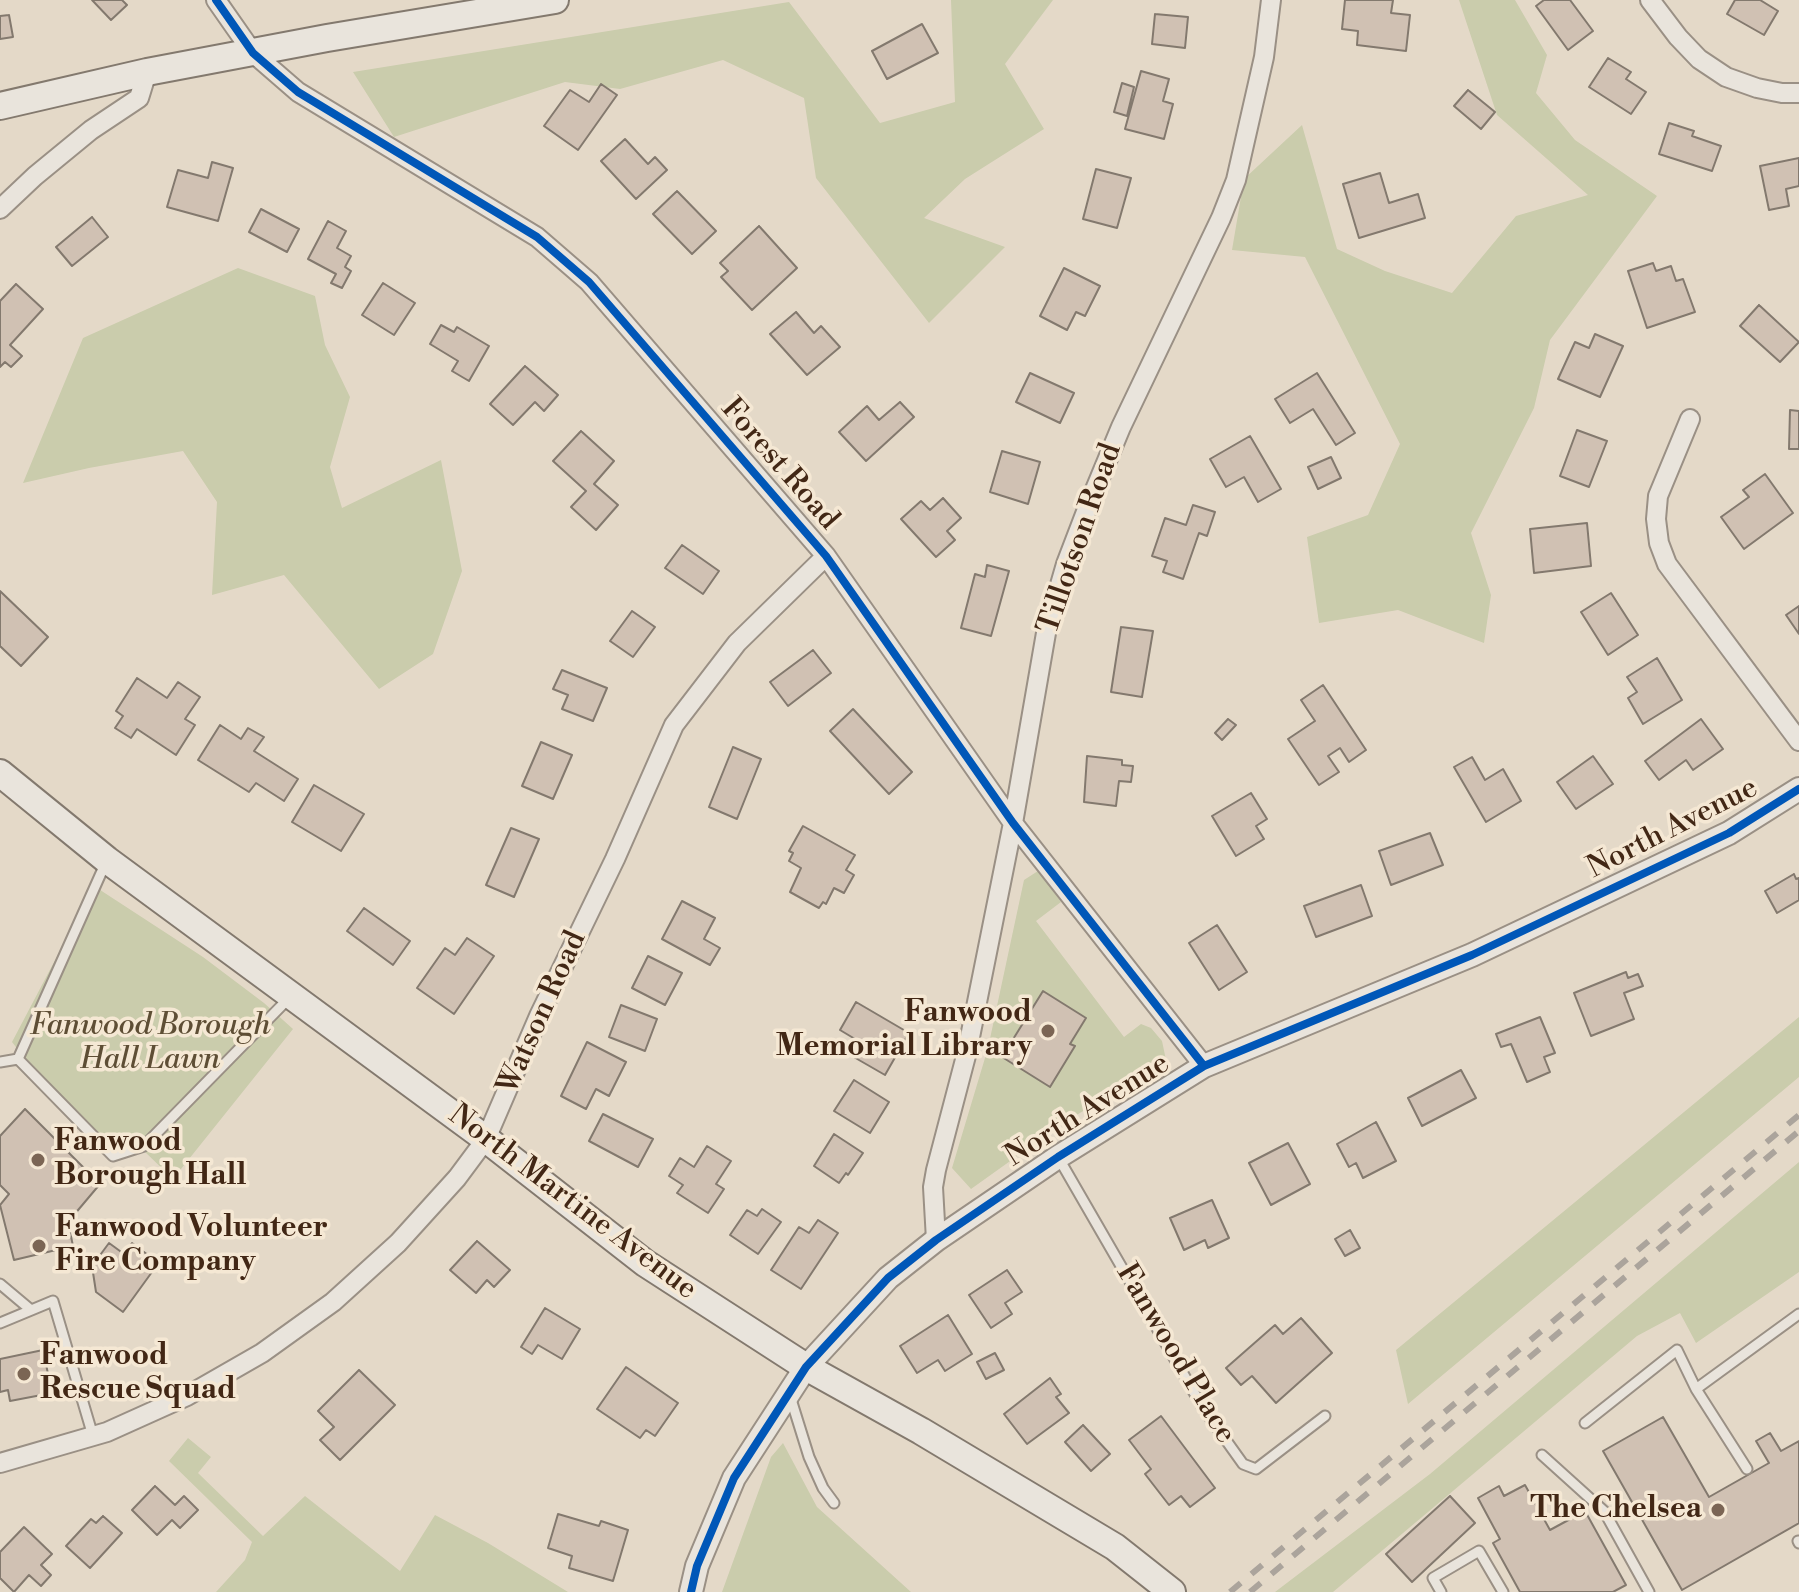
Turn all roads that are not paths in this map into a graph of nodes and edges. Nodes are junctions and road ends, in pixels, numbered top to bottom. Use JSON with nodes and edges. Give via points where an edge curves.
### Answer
{"nodes":[{"id":1,"x":216,"y":0,"type":"edge"},
{"id":2,"x":555,"y":0,"type":"edge"},
{"id":3,"x":1271,"y":0,"type":"edge"},
{"id":4,"x":1650,"y":0,"type":"edge"},
{"id":5,"x":253,"y":53,"type":"junction"},
{"id":6,"x":147,"y":72,"type":"junction"},
{"id":7,"x":1799,"y":93,"type":"edge"},
{"id":8,"x":0,"y":106,"type":"edge"},
{"id":9,"x":0,"y":209,"type":"edge"},
{"id":10,"x":1690,"y":419,"type":"dead end"},
{"id":11,"x":826,"y":556,"type":"junction"},
{"id":12,"x":1799,"y":741,"type":"edge"},
{"id":13,"x":0,"y":773,"type":"edge"},
{"id":14,"x":1799,"y":789,"type":"edge"},
{"id":15,"x":1013,"y":823,"type":"junction"},
{"id":16,"x":107,"y":860,"type":"junction"},
{"id":17,"x":292,"y":995,"type":"junction"},
{"id":18,"x":18,"y":1059,"type":"junction"},
{"id":19,"x":0,"y":1062,"type":"edge"},
{"id":20,"x":1204,"y":1066,"type":"junction"},
{"id":21,"x":486,"y":1139,"type":"junction"},
{"id":22,"x":1058,"y":1157,"type":"junction"},
{"id":23,"x":936,"y":1240,"type":"junction"},
{"id":24,"x":0,"y":1284,"type":"edge"},
{"id":25,"x":31,"y":1310,"type":"junction"},
{"id":26,"x":1799,"y":1314,"type":"edge"},
{"id":27,"x":0,"y":1323,"type":"edge"},
{"id":28,"x":806,"y":1367,"type":"junction"},
{"id":29,"x":1696,"y":1389,"type":"junction"},
{"id":30,"x":789,"y":1393,"type":"junction"},
{"id":31,"x":1325,"y":1416,"type":"dead end"},
{"id":32,"x":1585,"y":1423,"type":"dead end"},
{"id":33,"x":93,"y":1436,"type":"junction"},
{"id":34,"x":1542,"y":1455,"type":"dead end"},
{"id":35,"x":0,"y":1463,"type":"edge"},
{"id":36,"x":1747,"y":1469,"type":"dead end"},
{"id":37,"x":834,"y":1503,"type":"dead end"},
{"id":38,"x":691,"y":1592,"type":"edge"},
{"id":39,"x":1172,"y":1592,"type":"edge"},
{"id":40,"x":1441,"y":1592,"type":"edge"},
{"id":41,"x":1503,"y":1592,"type":"edge"},
{"id":42,"x":1649,"y":1592,"type":"edge"}],
"edges":[{"from":1,"to":5,"type":"street","name":"Forest Road"},
{"from":2,"to":5,"type":"main road"},
{"from":3,"to":15,"type":"street","name":"Tillotson Road","via":[[1252,121],[1236,180],[1121,427],[1066,564],[1046,633]]},
{"from":4,"to":7,"type":"street","via":[[1699,59],[1726,77],[1757,88]]},
{"from":5,"to":6,"type":"main road"},
{"from":5,"to":11,"type":"street","name":"Forest Road","via":[[298,92],[537,237],[589,282]]},
{"from":6,"to":8,"type":"main road"},
{"from":6,"to":9,"type":"street","via":[[139,98],[91,130]]},
{"from":10,"to":12,"type":"street","via":[[1658,496],[1659,543],[1667,564]]},
{"from":11,"to":15,"type":"street","name":"Forest Road"},
{"from":11,"to":21,"type":"street","name":"Watson Road","via":[[737,643],[674,725]]},
{"from":13,"to":16,"type":"main road","name":"North Martine Avenue"},
{"from":14,"to":20,"type":"street","name":"North Avenue","via":[[1729,833],[1472,955]]},
{"from":15,"to":20,"type":"street","name":"Forest Road"},
{"from":15,"to":23,"type":"street","name":"Tillotson Road","via":[[967,1052],[936,1170]]},
{"from":16,"to":17,"type":"main road","name":"North Martine Avenue"},
{"from":16,"to":18,"type":"lane"},
{"from":17,"to":18,"type":"lane","via":[[144,1146],[113,1156]]},
{"from":17,"to":21,"type":"main road","name":"North Martine Avenue"},
{"from":18,"to":19,"type":"lane"},
{"from":20,"to":22,"type":"street","name":"North Avenue"},
{"from":21,"to":28,"type":"main road","name":"North Martine Avenue","via":[[645,1263]]},
{"from":21,"to":33,"type":"street","name":"Watson Road","via":[[398,1243],[333,1302],[262,1353],[187,1396]]},
{"from":22,"to":23,"type":"street","name":"North Avenue"},
{"from":22,"to":31,"type":"lane","name":"Fanwood Place","via":[[1203,1408],[1243,1464],[1256,1469]]},
{"from":23,"to":28,"type":"street","name":"North Avenue","via":[[888,1278]]},
{"from":24,"to":25,"type":"lane"},
{"from":25,"to":27,"type":"lane"},
{"from":25,"to":33,"type":"lane","via":[[53,1301]]},
{"from":26,"to":29,"type":"lane"},
{"from":28,"to":30,"type":"street","name":"North Avenue"},
{"from":28,"to":39,"type":"main road","name":"North Martine Avenue","via":[[1080,1526]]},
{"from":29,"to":32,"type":"lane","via":[[1677,1350]]},
{"from":29,"to":36,"type":"lane"},
{"from":30,"to":37,"type":"lane","via":[[809,1457]]},
{"from":30,"to":38,"type":"street","name":"North Avenue","via":[[734,1478]]},
{"from":33,"to":35,"type":"street","name":"Watson Road"},
{"from":34,"to":42,"type":"lane","via":[[1604,1511]]},
{"from":40,"to":41,"type":"lane","via":[[1433,1578],[1479,1551]]}]}
